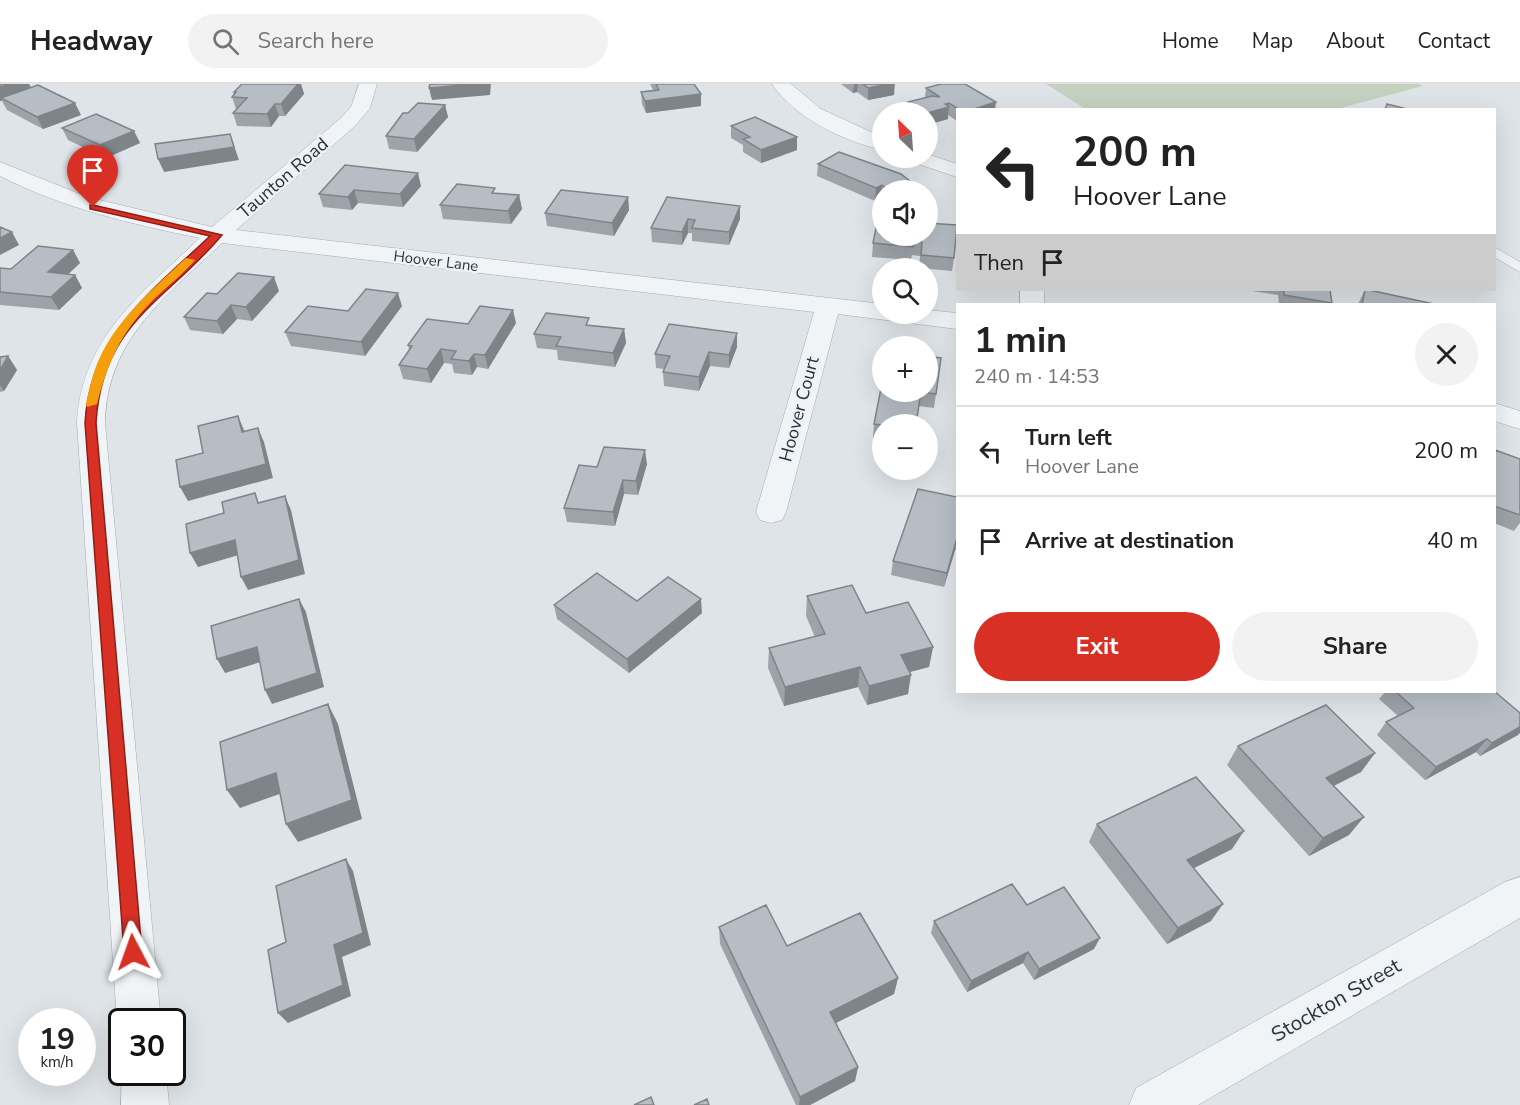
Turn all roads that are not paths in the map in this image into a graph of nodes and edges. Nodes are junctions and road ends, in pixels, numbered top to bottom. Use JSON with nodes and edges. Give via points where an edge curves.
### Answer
{"nodes":[{"id":1,"x":368,"y":84,"type":"edge"},
{"id":2,"x":781,"y":84,"type":"edge"},
{"id":3,"x":872,"y":140,"type":"edge"},
{"id":4,"x":938,"y":164,"type":"edge"},
{"id":5,"x":0,"y":168,"type":"edge"},
{"id":6,"x":956,"y":171,"type":"edge"},
{"id":7,"x":217,"y":235,"type":"junction"},
{"id":8,"x":1496,"y":252,"type":"edge"},
{"id":9,"x":1520,"y":268,"type":"edge"},
{"id":10,"x":828,"y":306,"type":"junction"},
{"id":11,"x":872,"y":311,"type":"edge"},
{"id":12,"x":938,"y":319,"type":"edge"},
{"id":13,"x":956,"y":321,"type":"edge"},
{"id":14,"x":1496,"y":413,"type":"edge"},
{"id":15,"x":1520,"y":420,"type":"edge"},
{"id":16,"x":771,"y":512,"type":"dead end"},
{"id":17,"x":1520,"y":896,"type":"edge"},
{"id":18,"x":138,"y":1008,"type":"edge"},
{"id":19,"x":144,"y":1086,"type":"edge"},
{"id":20,"x":146,"y":1105,"type":"edge"},
{"id":21,"x":1153,"y":1105,"type":"edge"}],
"edges":[{"from":1,"to":7,"type":"street","name":"Taunton Road","via":[[360,108],[348,122]]},
{"from":2,"to":3,"type":"street","via":[[820,117]]},
{"from":4,"to":6,"type":"street"},
{"from":5,"to":7,"type":"street","name":"Hoover Lane","via":[[45,190],[111,213]]},
{"from":7,"to":10,"type":"street","name":"Hoover Lane"},
{"from":7,"to":18,"type":"street","name":"Taunton Road","via":[[146,301],[121,331],[102,364],[90,414]]},
{"from":8,"to":9,"type":"lane"},
{"from":10,"to":11,"type":"street","name":"Hoover Lane"},
{"from":10,"to":16,"type":"street","name":"Hoover Court"},
{"from":12,"to":13,"type":"street"},
{"from":14,"to":15,"type":"street"},
{"from":17,"to":21,"type":"street","name":"Stockton Street"},
{"from":19,"to":20,"type":"street"}]}
